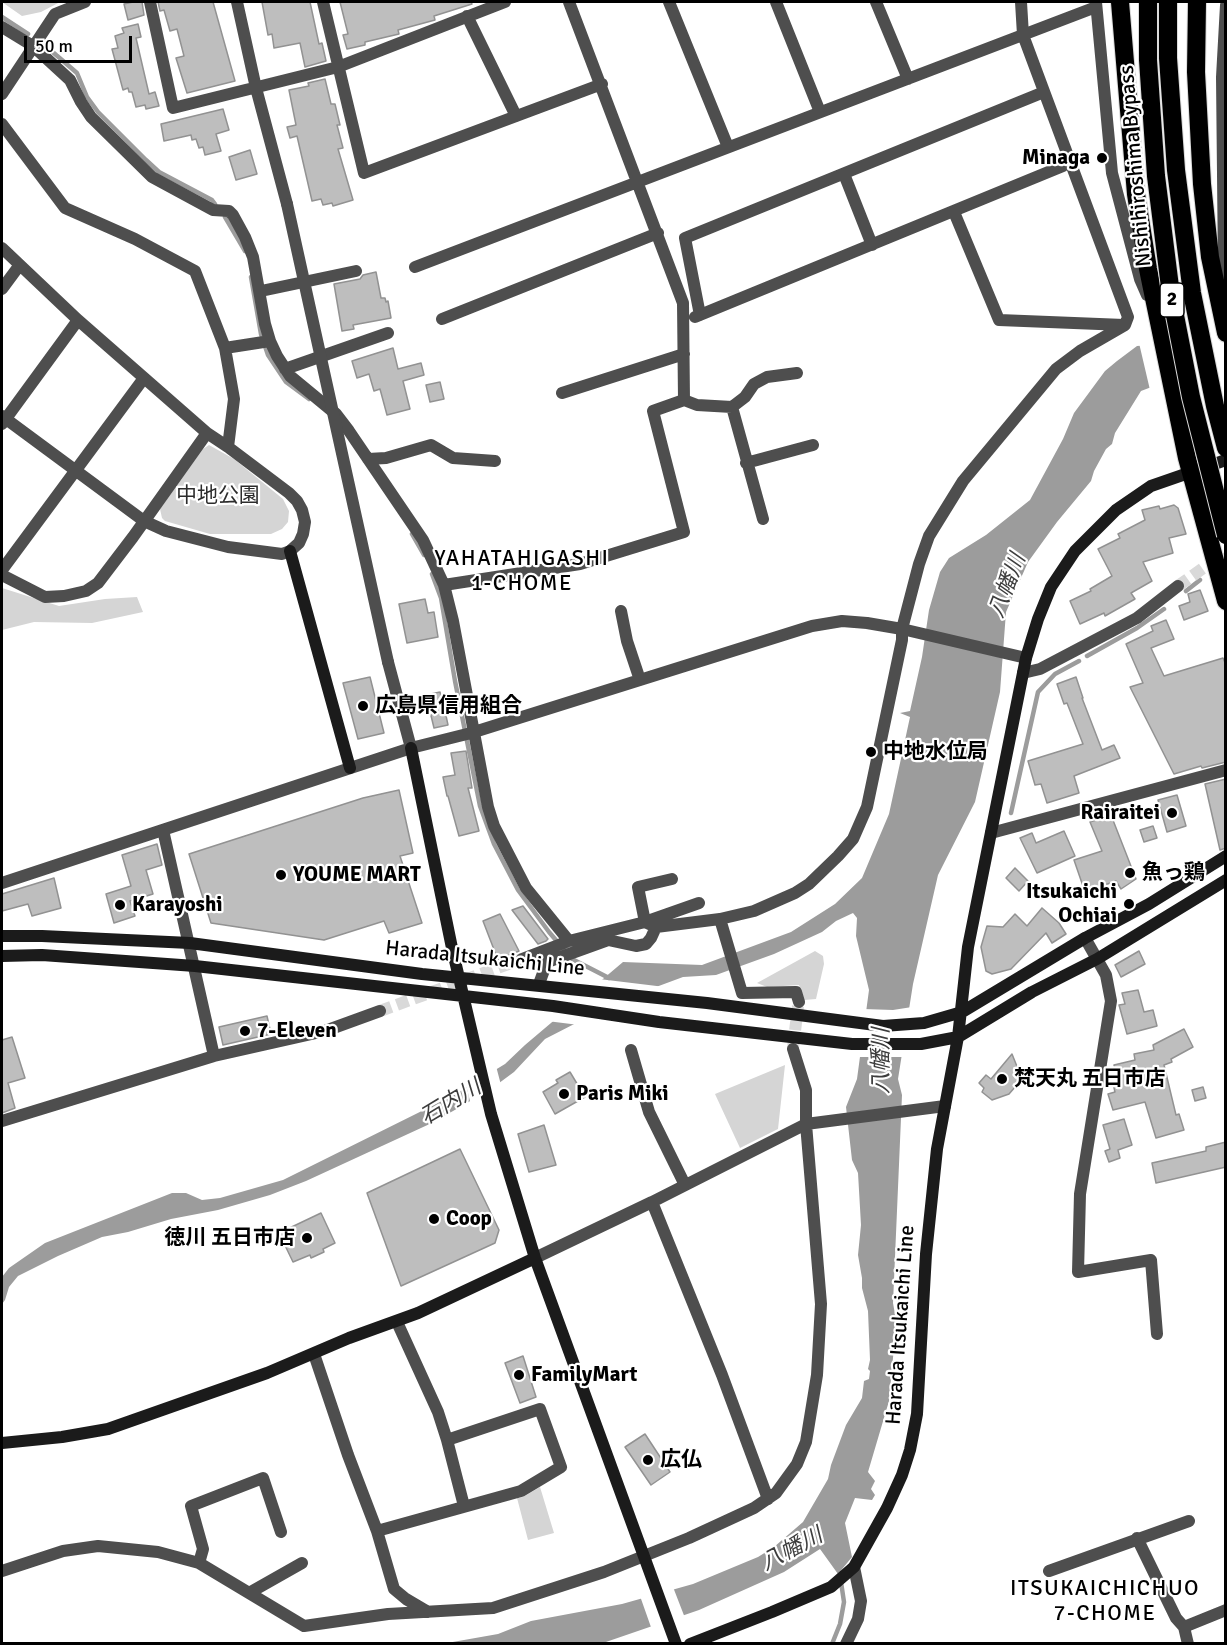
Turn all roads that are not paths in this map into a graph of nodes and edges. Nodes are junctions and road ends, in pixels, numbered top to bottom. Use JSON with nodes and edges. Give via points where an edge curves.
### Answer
{"nodes":[{"id":1,"x":85,"y":2,"type":"edge"},
{"id":2,"x":150,"y":2,"type":"edge"},
{"id":3,"x":237,"y":2,"type":"edge"},
{"id":4,"x":323,"y":2,"type":"edge"},
{"id":5,"x":505,"y":2,"type":"edge"},
{"id":6,"x":569,"y":2,"type":"edge"},
{"id":7,"x":669,"y":2,"type":"edge"},
{"id":8,"x":776,"y":2,"type":"edge"},
{"id":9,"x":876,"y":2,"type":"edge"},
{"id":10,"x":1021,"y":2,"type":"edge"},
{"id":11,"x":1120,"y":2,"type":"edge"},
{"id":12,"x":1148,"y":2,"type":"edge"},
{"id":13,"x":1168,"y":2,"type":"edge"},
{"id":14,"x":1197,"y":2,"type":"edge"},
{"id":15,"x":1096,"y":4,"type":"edge"},
{"id":16,"x":1226,"y":5,"type":"edge"},
{"id":17,"x":467,"y":16,"type":"junction"},
{"id":18,"x":2,"y":27,"type":"edge"},
{"id":19,"x":1023,"y":35,"type":"junction"},
{"id":20,"x":33,"y":46,"type":"junction"},
{"id":21,"x":338,"y":67,"type":"junction"},
{"id":22,"x":908,"y":79,"type":"junction"},
{"id":23,"x":602,"y":84,"type":"junction"},
{"id":24,"x":256,"y":88,"type":"junction"},
{"id":25,"x":1044,"y":92,"type":"junction"},
{"id":26,"x":2,"y":94,"type":"edge"},
{"id":27,"x":820,"y":112,"type":"junction"},
{"id":28,"x":516,"y":116,"type":"junction"},
{"id":29,"x":2,"y":124,"type":"edge"},
{"id":30,"x":728,"y":147,"type":"junction"},
{"id":31,"x":1063,"y":166,"type":"dead end"},
{"id":32,"x":844,"y":174,"type":"junction"},
{"id":33,"x":638,"y":181,"type":"junction"},
{"id":34,"x":954,"y":212,"type":"junction"},
{"id":35,"x":658,"y":233,"type":"junction"},
{"id":36,"x":872,"y":245,"type":"junction"},
{"id":37,"x":2,"y":248,"type":"edge"},
{"id":38,"x":19,"y":266,"type":"junction"},
{"id":39,"x":415,"y":267,"type":"dead end"},
{"id":40,"x":356,"y":271,"type":"dead end"},
{"id":41,"x":2,"y":289,"type":"edge"},
{"id":42,"x":261,"y":291,"type":"junction"},
{"id":43,"x":1220,"y":309,"type":"junction"},
{"id":44,"x":700,"y":315,"type":"junction"},
{"id":45,"x":442,"y":319,"type":"dead end"},
{"id":46,"x":78,"y":320,"type":"junction"},
{"id":47,"x":1157,"y":320,"type":"junction"},
{"id":48,"x":685,"y":321,"type":"junction"},
{"id":49,"x":1125,"y":325,"type":"junction"},
{"id":50,"x":388,"y":333,"type":"dead end"},
{"id":51,"x":1226,"y":333,"type":"edge"},
{"id":52,"x":264,"y":342,"type":"junction"},
{"id":53,"x":225,"y":348,"type":"junction"},
{"id":54,"x":684,"y":354,"type":"junction"},
{"id":55,"x":285,"y":369,"type":"junction"},
{"id":56,"x":797,"y":373,"type":"dead end"},
{"id":57,"x":144,"y":378,"type":"junction"},
{"id":58,"x":562,"y":393,"type":"dead end"},
{"id":59,"x":684,"y":400,"type":"junction"},
{"id":60,"x":732,"y":407,"type":"junction"},
{"id":61,"x":3,"y":420,"type":"edge"},
{"id":62,"x":207,"y":433,"type":"junction"},
{"id":63,"x":813,"y":445,"type":"dead end"},
{"id":64,"x":228,"y":447,"type":"junction"},
{"id":65,"x":1226,"y":448,"type":"edge"},
{"id":66,"x":368,"y":459,"type":"junction"},
{"id":67,"x":1226,"y":460,"type":"edge"},
{"id":68,"x":495,"y":461,"type":"dead end"},
{"id":69,"x":746,"y":463,"type":"junction"},
{"id":70,"x":1189,"y":465,"type":"junction"},
{"id":71,"x":75,"y":471,"type":"junction"},
{"id":72,"x":763,"y":519,"type":"dead end"},
{"id":73,"x":144,"y":521,"type":"junction"},
{"id":74,"x":1226,"y":535,"type":"edge"},
{"id":75,"x":290,"y":551,"type":"junction"},
{"id":76,"x":2,"y":570,"type":"edge"},
{"id":77,"x":2,"y":574,"type":"edge"},
{"id":78,"x":444,"y":585,"type":"junction"},
{"id":79,"x":1178,"y":586,"type":"tunnel mouth"},
{"id":80,"x":1226,"y":601,"type":"edge"},
{"id":81,"x":621,"y":611,"type":"dead end"},
{"id":82,"x":907,"y":630,"type":"junction"},
{"id":83,"x":1021,"y":656,"type":"junction"},
{"id":84,"x":1023,"y":673,"type":"junction"},
{"id":85,"x":640,"y":680,"type":"junction"},
{"id":86,"x":469,"y":733,"type":"junction"},
{"id":87,"x":411,"y":748,"type":"junction"},
{"id":88,"x":350,"y":768,"type":"junction"},
{"id":89,"x":1226,"y":770,"type":"edge"},
{"id":90,"x":164,"y":830,"type":"junction"},
{"id":91,"x":991,"y":833,"type":"junction"},
{"id":92,"x":1226,"y":856,"type":"edge"},
{"id":93,"x":672,"y":879,"type":"dead end"},
{"id":94,"x":1226,"y":880,"type":"edge"},
{"id":95,"x":2,"y":884,"type":"edge"},
{"id":96,"x":699,"y":903,"type":"dead end"},
{"id":97,"x":651,"y":925,"type":"junction"},
{"id":98,"x":721,"y":925,"type":"junction"},
{"id":99,"x":2,"y":936,"type":"edge"},
{"id":100,"x":1085,"y":938,"type":"junction"},
{"id":101,"x":190,"y":943,"type":"junction"},
{"id":102,"x":562,"y":947,"type":"junction"},
{"id":103,"x":2,"y":956,"type":"edge"},
{"id":104,"x":522,"y":959,"type":"tunnel mouth"},
{"id":105,"x":1097,"y":959,"type":"junction"},
{"id":106,"x":195,"y":966,"type":"junction"},
{"id":107,"x":459,"y":976,"type":"junction"},
{"id":108,"x":539,"y":984,"type":"junction"},
{"id":109,"x":464,"y":997,"type":"junction"},
{"id":110,"x":799,"y":1002,"type":"dead end"},
{"id":111,"x":380,"y":1011,"type":"tunnel mouth"},
{"id":112,"x":962,"y":1012,"type":"junction"},
{"id":113,"x":958,"y":1036,"type":"junction"},
{"id":114,"x":793,"y":1049,"type":"tunnel mouth"},
{"id":115,"x":631,"y":1050,"type":"dead end"},
{"id":116,"x":214,"y":1056,"type":"junction"},
{"id":117,"x":939,"y":1107,"type":"junction"},
{"id":118,"x":2,"y":1121,"type":"edge"},
{"id":119,"x":806,"y":1124,"type":"junction"},
{"id":120,"x":685,"y":1185,"type":"junction"},
{"id":121,"x":652,"y":1202,"type":"junction"},
{"id":122,"x":535,"y":1258,"type":"junction"},
{"id":123,"x":397,"y":1322,"type":"junction"},
{"id":124,"x":1157,"y":1334,"type":"dead end"},
{"id":125,"x":314,"y":1354,"type":"junction"},
{"id":126,"x":447,"y":1440,"type":"junction"},
{"id":127,"x":2,"y":1443,"type":"edge"},
{"id":128,"x":768,"y":1499,"type":"junction"},
{"id":129,"x":464,"y":1506,"type":"junction"},
{"id":130,"x":1189,"y":1521,"type":"dead end"},
{"id":131,"x":377,"y":1531,"type":"junction"},
{"id":132,"x":281,"y":1532,"type":"dead end"},
{"id":133,"x":1137,"y":1539,"type":"junction"},
{"id":134,"x":643,"y":1555,"type":"junction"},
{"id":135,"x":199,"y":1563,"type":"junction"},
{"id":136,"x":302,"y":1563,"type":"dead end"},
{"id":137,"x":851,"y":1570,"type":"junction"},
{"id":138,"x":2,"y":1571,"type":"edge"},
{"id":139,"x":1048,"y":1571,"type":"dead end"},
{"id":140,"x":249,"y":1593,"type":"junction"},
{"id":141,"x":1226,"y":1610,"type":"edge"},
{"id":142,"x":428,"y":1612,"type":"junction"},
{"id":143,"x":1184,"y":1627,"type":"junction"},
{"id":144,"x":676,"y":1644,"type":"edge"},
{"id":145,"x":690,"y":1644,"type":"edge"},
{"id":146,"x":846,"y":1644,"type":"edge"},
{"id":147,"x":1188,"y":1644,"type":"edge"}],
"edges":[{"from":1,"to":20,"type":"street","via":[[55,15]]},
{"from":2,"to":24,"type":"street","via":[[173,108]]},
{"from":3,"to":24,"type":"street"},
{"from":4,"to":21,"type":"street"},
{"from":5,"to":17,"type":"street"},
{"from":6,"to":23,"type":"street"},
{"from":7,"to":30,"type":"street"},
{"from":8,"to":27,"type":"street"},
{"from":9,"to":22,"type":"street"},
{"from":10,"to":19,"type":"street"},
{"from":11,"to":47,"type":"highway","number":"2","via":[[1136,194]]},
{"from":12,"to":74,"type":"highway","name":"Nishihiroshima Bypass","number":"2","bridge":true,"via":[[1156,176],[1171,295],[1191,397]]},
{"from":13,"to":65,"type":"highway","name":"Nishihiroshima Bypass","number":"2","via":[[1176,170],[1192,293]]},
{"from":14,"to":43,"type":"highway","number":"2","via":[[1202,184]]},
{"from":15,"to":19,"type":"street"},
{"from":15,"to":47,"type":"street","via":[[1112,173],[1140,279]]},
{"from":16,"to":43,"type":"street","via":[[1222,77],[1224,271]]},
{"from":17,"to":21,"type":"street"},
{"from":17,"to":28,"type":"street"},
{"from":18,"to":20,"type":"street"},
{"from":19,"to":22,"type":"street"},
{"from":19,"to":25,"type":"street"},
{"from":20,"to":26,"type":"street"},
{"from":20,"to":42,"type":"street","via":[[70,80],[91,117],[152,177],[213,210],[233,215],[254,257]]},
{"from":21,"to":24,"type":"street"},
{"from":21,"to":28,"type":"street","via":[[364,172]]},
{"from":22,"to":27,"type":"street"},
{"from":23,"to":28,"type":"street"},
{"from":23,"to":33,"type":"street"},
{"from":24,"to":87,"type":"street","bridge":true,"via":[[287,204],[388,662]]},
{"from":25,"to":32,"type":"street"},
{"from":25,"to":49,"type":"street","via":[[1128,317]]},
{"from":27,"to":30,"type":"street"},
{"from":29,"to":53,"type":"street","via":[[64,208],[195,271]]},
{"from":30,"to":33,"type":"street"},
{"from":31,"to":34,"type":"street"},
{"from":32,"to":36,"type":"street"},
{"from":32,"to":44,"type":"street","via":[[685,238]]},
{"from":33,"to":35,"type":"street"},
{"from":33,"to":39,"type":"street"},
{"from":34,"to":36,"type":"street"},
{"from":34,"to":49,"type":"street","via":[[999,320]]},
{"from":35,"to":45,"type":"street"},
{"from":35,"to":48,"type":"street","via":[[683,303]]},
{"from":36,"to":44,"type":"street"},
{"from":37,"to":38,"type":"street"},
{"from":38,"to":41,"type":"street"},
{"from":38,"to":46,"type":"street"},
{"from":40,"to":42,"type":"street"},
{"from":42,"to":52,"type":"street"},
{"from":43,"to":51,"type":"highway","number":"2"},
{"from":44,"to":48,"type":"street"},
{"from":46,"to":57,"type":"street"},
{"from":46,"to":61,"type":"street"},
{"from":47,"to":70,"type":"highway","number":"2"},
{"from":48,"to":54,"type":"street"},
{"from":49,"to":82,"type":"street","via":[[1056,369],[963,481],[929,536],[919,564]]},
{"from":50,"to":55,"type":"street"},
{"from":52,"to":53,"type":"street"},
{"from":52,"to":55,"type":"street"},
{"from":53,"to":64,"type":"street","via":[[234,399]]},
{"from":54,"to":58,"type":"street"},
{"from":54,"to":59,"type":"street"},
{"from":55,"to":66,"type":"street","via":[[336,414]]},
{"from":56,"to":60,"type":"street","via":[[766,377]]},
{"from":57,"to":62,"type":"street"},
{"from":57,"to":71,"type":"street"},
{"from":59,"to":60,"type":"street","via":[[697,405]]},
{"from":59,"to":78,"type":"street","via":[[653,411],[684,532],[580,564]]},
{"from":60,"to":69,"type":"street"},
{"from":61,"to":71,"type":"street"},
{"from":62,"to":64,"type":"street"},
{"from":62,"to":73,"type":"street"},
{"from":63,"to":69,"type":"street"},
{"from":64,"to":75,"type":"street","via":[[297,501],[305,522],[299,543]]},
{"from":66,"to":68,"type":"street","via":[[431,445],[453,458]]},
{"from":66,"to":78,"type":"street","via":[[423,540]]},
{"from":67,"to":70,"type":"main road"},
{"from":69,"to":72,"type":"street"},
{"from":70,"to":80,"type":"highway","number":"2"},
{"from":70,"to":83,"type":"main road","via":[[1116,510],[1074,551],[1051,587]]},
{"from":71,"to":73,"type":"street"},
{"from":71,"to":76,"type":"street"},
{"from":73,"to":75,"type":"street","via":[[166,531],[228,547],[282,554]]},
{"from":73,"to":77,"type":"street","via":[[98,583],[86,591],[45,597]]},
{"from":75,"to":88,"type":"main road"},
{"from":78,"to":86,"type":"street"},
{"from":79,"to":84,"type":"street","via":[[1137,618],[1040,669]]},
{"from":81,"to":85,"type":"street"},
{"from":82,"to":83,"type":"street"},
{"from":82,"to":85,"type":"street","via":[[842,621],[812,626]]},
{"from":82,"to":98,"type":"street","via":[[867,807],[853,839],[823,872],[795,893]]},
{"from":83,"to":84,"type":"main road"},
{"from":84,"to":91,"type":"main road"},
{"from":85,"to":86,"type":"street"},
{"from":86,"to":87,"type":"street"},
{"from":86,"to":102,"type":"street","via":[[494,826]]},
{"from":87,"to":88,"type":"street"},
{"from":87,"to":107,"type":"main road"},
{"from":88,"to":90,"type":"street"},
{"from":89,"to":91,"type":"street"},
{"from":90,"to":95,"type":"street"},
{"from":90,"to":101,"type":"street"},
{"from":91,"to":112,"type":"main road","via":[[968,947]]},
{"from":92,"to":100,"type":"main road","name":"Harada Itsukaichi Line"},
{"from":93,"to":97,"type":"street","via":[[638,887]]},
{"from":94,"to":105,"type":"main road","name":"Harada Itsukaichi Line"},
{"from":96,"to":97,"type":"street"},
{"from":97,"to":98,"type":"street"},
{"from":97,"to":102,"type":"street"},
{"from":97,"to":102,"type":"street","via":[[651,938],[646,944],[636,946],[608,940],[578,952]]},
{"from":98,"to":110,"type":"street","via":[[742,993],[796,992]]},
{"from":99,"to":101,"type":"main road","name":"Harada Itsukaichi Line"},
{"from":100,"to":105,"type":"street"},
{"from":100,"to":112,"type":"main road","name":"Harada Itsukaichi Line"},
{"from":101,"to":106,"type":"street"},
{"from":101,"to":107,"type":"main road","name":"Harada Itsukaichi Line"},
{"from":102,"to":104,"type":"street"},
{"from":102,"to":108,"type":"street","via":[[547,962]]},
{"from":103,"to":106,"type":"main road","name":"Harada Itsukaichi Line","via":[[42,955]]},
{"from":105,"to":113,"type":"main road","name":"Harada Itsukaichi Line"},
{"from":105,"to":124,"type":"street","via":[[1106,975],[1111,1001],[1080,1194],[1078,1272],[1151,1260]]},
{"from":106,"to":109,"type":"main road","name":"Harada Itsukaichi Line"},
{"from":106,"to":116,"type":"street"},
{"from":107,"to":108,"type":"main road","name":"Harada Itsukaichi Line"},
{"from":107,"to":109,"type":"main road"},
{"from":108,"to":112,"type":"main road","name":"Harada Itsukaichi Line","via":[[883,1026],[930,1021]]},
{"from":109,"to":113,"type":"main road","name":"Harada Itsukaichi Line","via":[[885,1045],[927,1043]]},
{"from":109,"to":122,"type":"main road","via":[[489,1104]]},
{"from":111,"to":116,"type":"street","via":[[325,1031]]},
{"from":112,"to":113,"type":"main road","name":"Harada Itsukaichi Line"},
{"from":113,"to":117,"type":"main road","name":"Harada Itsukaichi Line"},
{"from":114,"to":119,"type":"street","via":[[806,1090]]},
{"from":115,"to":120,"type":"street","via":[[649,1112]]},
{"from":116,"to":118,"type":"street"},
{"from":117,"to":119,"type":"street"},
{"from":117,"to":137,"type":"main road","name":"Harada Itsukaichi Line","via":[[917,1414],[902,1475]]},
{"from":119,"to":120,"type":"street"},
{"from":119,"to":128,"type":"street","via":[[821,1304],[817,1376],[806,1442],[786,1481]]},
{"from":120,"to":121,"type":"street"},
{"from":121,"to":122,"type":"street"},
{"from":121,"to":128,"type":"street"},
{"from":122,"to":123,"type":"main road"},
{"from":122,"to":134,"type":"main road"},
{"from":123,"to":125,"type":"main road"},
{"from":123,"to":126,"type":"street"},
{"from":125,"to":127,"type":"main road","via":[[108,1429]]},
{"from":125,"to":131,"type":"street"},
{"from":126,"to":129,"type":"street"},
{"from":126,"to":129,"type":"street","via":[[540,1408],[561,1467],[521,1491]]},
{"from":128,"to":134,"type":"street","via":[[734,1518]]},
{"from":129,"to":131,"type":"street"},
{"from":130,"to":133,"type":"street"},
{"from":131,"to":142,"type":"street","via":[[394,1589]]},
{"from":132,"to":135,"type":"street","via":[[263,1478],[191,1506],[203,1549]]},
{"from":133,"to":139,"type":"street"},
{"from":133,"to":143,"type":"street"},
{"from":134,"to":142,"type":"street","via":[[604,1572],[493,1608]]},
{"from":134,"to":144,"type":"main road"},
{"from":135,"to":138,"type":"street","via":[[158,1552],[98,1546],[63,1551]]},
{"from":135,"to":140,"type":"street"},
{"from":136,"to":140,"type":"street"},
{"from":137,"to":145,"type":"main road","name":"Harada Itsukaichi Line","via":[[831,1587]]},
{"from":137,"to":146,"type":"street","via":[[861,1601],[858,1619]]},
{"from":140,"to":142,"type":"street","via":[[304,1626]]},
{"from":141,"to":143,"type":"street"},
{"from":143,"to":147,"type":"street"}]}
